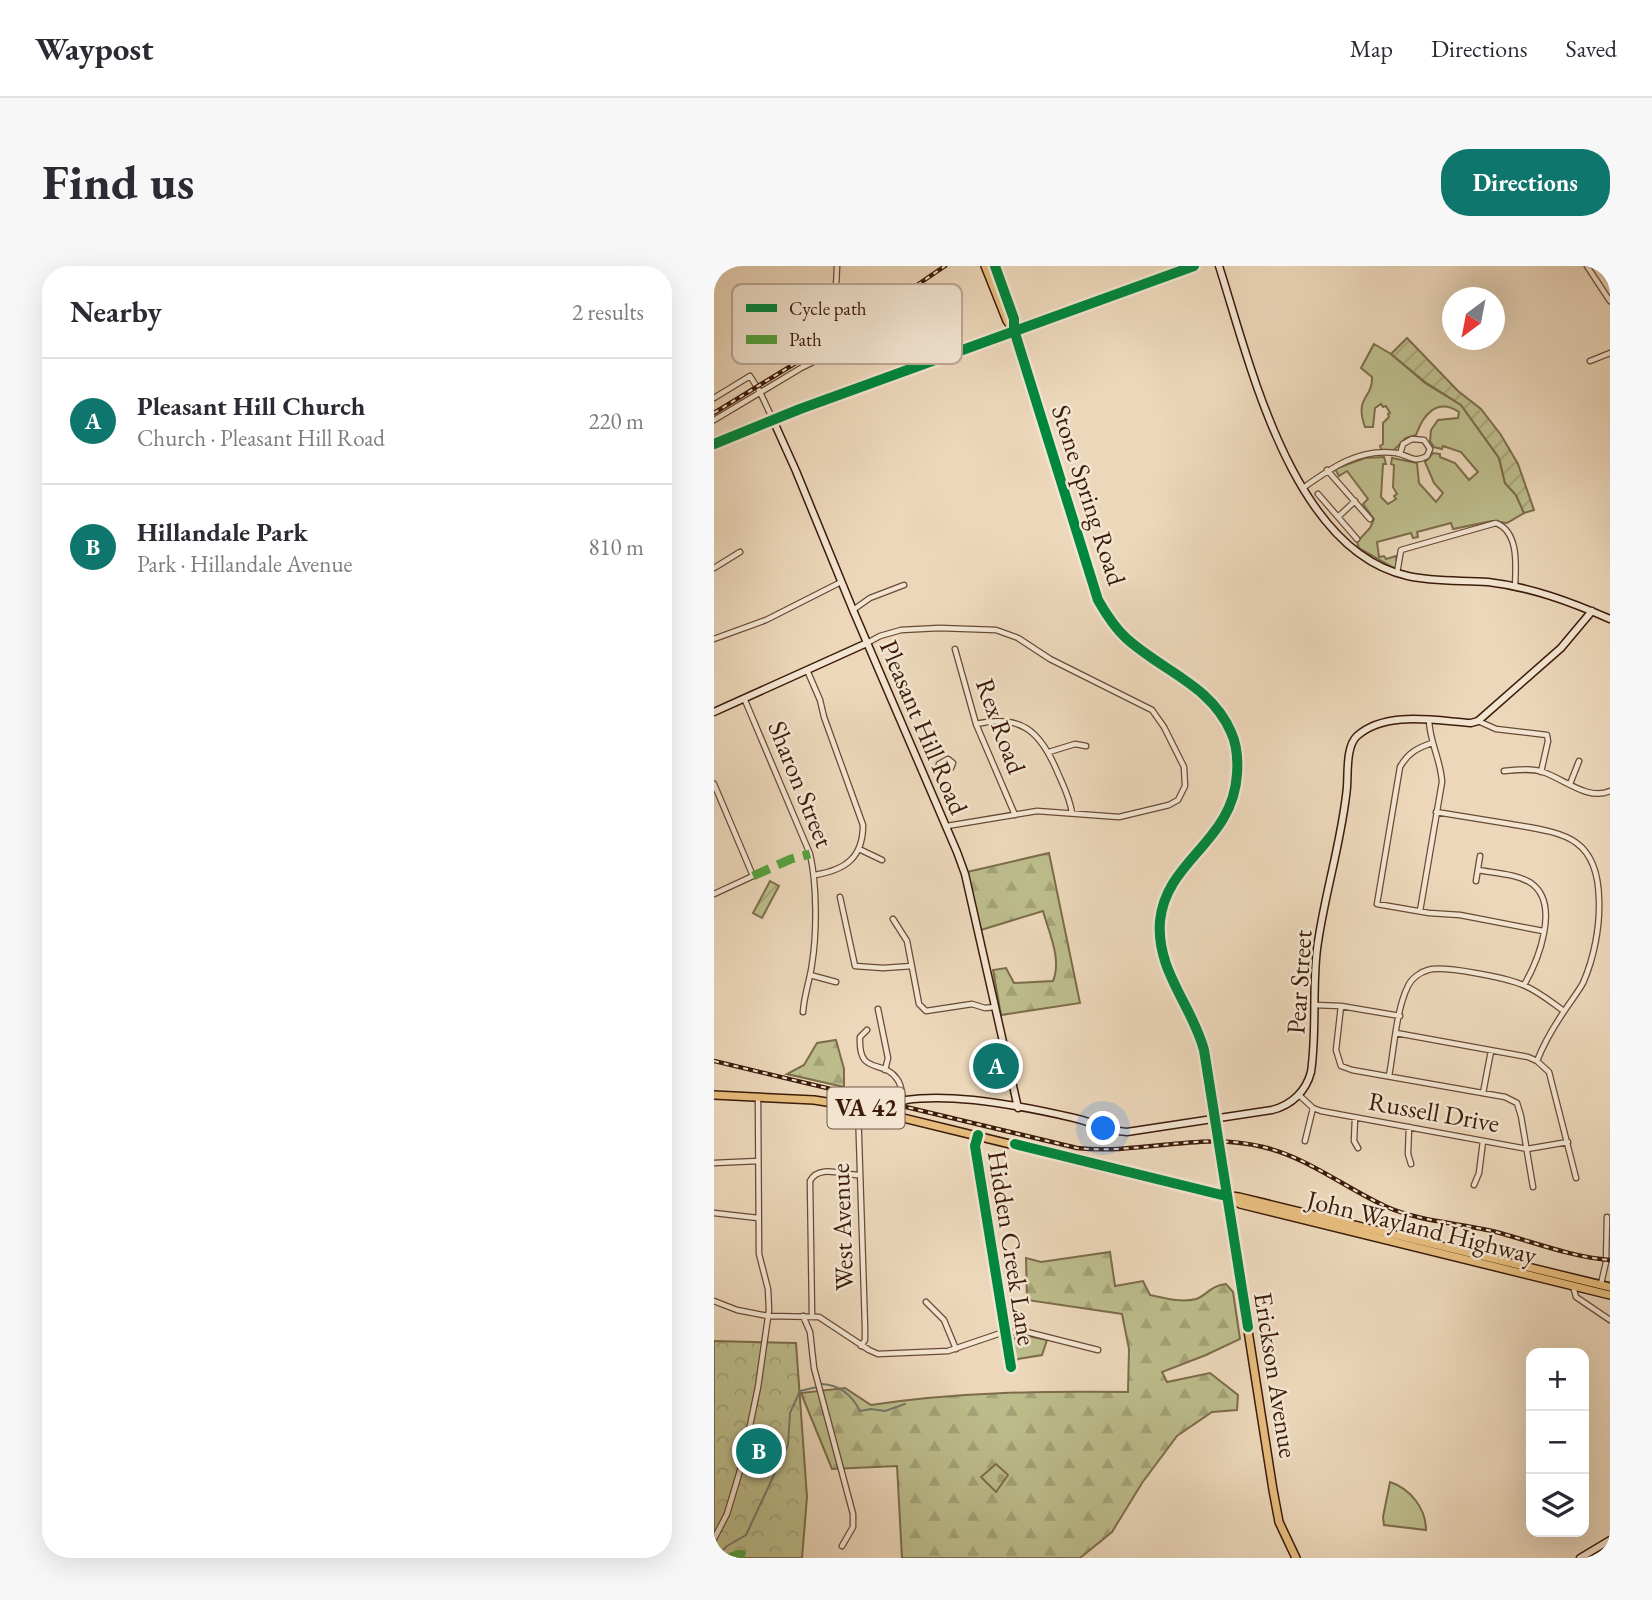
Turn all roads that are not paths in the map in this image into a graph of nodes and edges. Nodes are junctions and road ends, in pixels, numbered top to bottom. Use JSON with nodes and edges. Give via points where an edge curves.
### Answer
{"nodes":[{"id":1,"x":837,"y":266,"type":"edge"},
{"id":2,"x":985,"y":266,"type":"edge"},
{"id":3,"x":995,"y":266,"type":"edge"},
{"id":4,"x":1194,"y":266,"type":"edge"},
{"id":5,"x":1219,"y":266,"type":"edge"},
{"id":6,"x":1587,"y":266,"type":"edge"},
{"id":7,"x":836,"y":284,"type":"edge"},
{"id":8,"x":1610,"y":301,"type":"edge"},
{"id":9,"x":1014,"y":330,"type":"junction"},
{"id":10,"x":962,"y":349,"type":"edge"},
{"id":11,"x":1610,"y":353,"type":"edge"},
{"id":12,"x":1590,"y":361,"type":"dead end"},
{"id":13,"x":811,"y":364,"type":"edge"},
{"id":14,"x":923,"y":364,"type":"edge"},
{"id":15,"x":760,"y":392,"type":"junction"},
{"id":16,"x":714,"y":398,"type":"edge"},
{"id":17,"x":714,"y":420,"type":"edge"},
{"id":18,"x":773,"y":420,"type":"junction"},
{"id":19,"x":714,"y":444,"type":"edge"},
{"id":20,"x":1400,"y":454,"type":"junction"},
{"id":21,"x":1327,"y":470,"type":"junction"},
{"id":22,"x":1303,"y":488,"type":"junction"},
{"id":23,"x":1318,"y":494,"type":"dead end"},
{"id":24,"x":1355,"y":501,"type":"junction"},
{"id":25,"x":1338,"y":517,"type":"junction"},
{"id":26,"x":1370,"y":519,"type":"dead end"},
{"id":27,"x":1357,"y":539,"type":"dead end"},
{"id":28,"x":740,"y":552,"type":"dead end"},
{"id":29,"x":714,"y":568,"type":"edge"},
{"id":30,"x":1397,"y":573,"type":"junction"},
{"id":31,"x":842,"y":582,"type":"junction"},
{"id":32,"x":904,"y":585,"type":"dead end"},
{"id":33,"x":1516,"y":587,"type":"junction"},
{"id":34,"x":853,"y":610,"type":"junction"},
{"id":35,"x":1592,"y":611,"type":"junction"},
{"id":36,"x":1610,"y":619,"type":"edge"},
{"id":37,"x":714,"y":639,"type":"edge"},
{"id":38,"x":867,"y":643,"type":"junction"},
{"id":39,"x":955,"y":649,"type":"dead end"},
{"id":40,"x":807,"y":670,"type":"junction"},
{"id":41,"x":744,"y":697,"type":"junction"},
{"id":42,"x":714,"y":712,"type":"edge"},
{"id":43,"x":1429,"y":719,"type":"junction"},
{"id":44,"x":1478,"y":722,"type":"junction"},
{"id":45,"x":976,"y":724,"type":"junction"},
{"id":46,"x":1432,"y":743,"type":"junction"},
{"id":47,"x":1086,"y":746,"type":"dead end"},
{"id":48,"x":1049,"y":752,"type":"junction"},
{"id":49,"x":1579,"y":761,"type":"dead end"},
{"id":50,"x":1504,"y":771,"type":"dead end"},
{"id":51,"x":1541,"y":772,"type":"junction"},
{"id":52,"x":714,"y":784,"type":"edge"},
{"id":53,"x":1570,"y":784,"type":"junction"},
{"id":54,"x":1610,"y":791,"type":"edge"},
{"id":55,"x":1436,"y":812,"type":"junction"},
{"id":56,"x":1072,"y":813,"type":"junction"},
{"id":57,"x":1015,"y":814,"type":"junction"},
{"id":58,"x":947,"y":826,"type":"junction"},
{"id":59,"x":859,"y":849,"type":"junction"},
{"id":60,"x":1480,"y":856,"type":"dead end"},
{"id":61,"x":882,"y":860,"type":"dead end"},
{"id":62,"x":1478,"y":870,"type":"junction"},
{"id":63,"x":815,"y":874,"type":"junction"},
{"id":64,"x":1476,"y":881,"type":"dead end"},
{"id":65,"x":714,"y":894,"type":"edge"},
{"id":66,"x":839,"y":897,"type":"dead end"},
{"id":67,"x":1420,"y":911,"type":"junction"},
{"id":68,"x":893,"y":919,"type":"dead end"},
{"id":69,"x":1543,"y":931,"type":"junction"},
{"id":70,"x":912,"y":966,"type":"junction"},
{"id":71,"x":810,"y":975,"type":"junction"},
{"id":72,"x":836,"y":982,"type":"dead end"},
{"id":73,"x":1524,"y":985,"type":"junction"},
{"id":74,"x":1314,"y":1005,"type":"junction"},
{"id":75,"x":1341,"y":1006,"type":"junction"},
{"id":76,"x":996,"y":1007,"type":"junction"},
{"id":77,"x":877,"y":1009,"type":"dead end"},
{"id":78,"x":1564,"y":1010,"type":"junction"},
{"id":79,"x":803,"y":1012,"type":"dead end"},
{"id":80,"x":1399,"y":1016,"type":"junction"},
{"id":81,"x":867,"y":1030,"type":"dead end"},
{"id":82,"x":1396,"y":1033,"type":"junction"},
{"id":83,"x":1491,"y":1051,"type":"junction"},
{"id":84,"x":1537,"y":1061,"type":"junction"},
{"id":85,"x":885,"y":1070,"type":"junction"},
{"id":86,"x":1389,"y":1076,"type":"junction"},
{"id":87,"x":1483,"y":1093,"type":"junction"},
{"id":88,"x":714,"y":1095,"type":"edge"},
{"id":89,"x":758,"y":1095,"type":"junction"},
{"id":90,"x":1299,"y":1095,"type":"junction"},
{"id":91,"x":903,"y":1101,"type":"junction"},
{"id":92,"x":858,"y":1107,"type":"junction"},
{"id":93,"x":1018,"y":1108,"type":"junction"},
{"id":94,"x":1313,"y":1108,"type":"junction"},
{"id":95,"x":898,"y":1115,"type":"junction"},
{"id":96,"x":1355,"y":1118,"type":"junction"},
{"id":97,"x":1215,"y":1119,"type":"junction"},
{"id":98,"x":1409,"y":1127,"type":"junction"},
{"id":99,"x":978,"y":1135,"type":"junction"},
{"id":100,"x":1305,"y":1141,"type":"dead end"},
{"id":101,"x":1483,"y":1141,"type":"junction"},
{"id":102,"x":1568,"y":1142,"type":"junction"},
{"id":103,"x":1358,"y":1148,"type":"dead end"},
{"id":104,"x":1527,"y":1149,"type":"junction"},
{"id":105,"x":758,"y":1161,"type":"junction"},
{"id":106,"x":714,"y":1163,"type":"edge"},
{"id":107,"x":1412,"y":1164,"type":"dead end"},
{"id":108,"x":859,"y":1175,"type":"junction"},
{"id":109,"x":1576,"y":1178,"type":"dead end"},
{"id":110,"x":1474,"y":1185,"type":"dead end"},
{"id":111,"x":1533,"y":1187,"type":"dead end"},
{"id":112,"x":1226,"y":1196,"type":"junction"},
{"id":113,"x":714,"y":1213,"type":"edge"},
{"id":114,"x":1607,"y":1217,"type":"dead end"},
{"id":115,"x":758,"y":1219,"type":"junction"},
{"id":116,"x":1600,"y":1285,"type":"junction"},
{"id":117,"x":1573,"y":1286,"type":"junction"},
{"id":118,"x":1610,"y":1287,"type":"edge"},
{"id":119,"x":1610,"y":1295,"type":"edge"},
{"id":120,"x":714,"y":1301,"type":"edge"},
{"id":121,"x":926,"y":1302,"type":"dead end"},
{"id":122,"x":803,"y":1315,"type":"junction"},
{"id":123,"x":812,"y":1315,"type":"junction"},
{"id":124,"x":768,"y":1316,"type":"junction"},
{"id":125,"x":1610,"y":1320,"type":"edge"},
{"id":126,"x":1006,"y":1332,"type":"junction"},
{"id":127,"x":861,"y":1346,"type":"junction"},
{"id":128,"x":956,"y":1349,"type":"junction"},
{"id":129,"x":1098,"y":1350,"type":"dead end"},
{"id":130,"x":1011,"y":1367,"type":"dead end"},
{"id":131,"x":714,"y":1539,"type":"edge"},
{"id":132,"x":1610,"y":1540,"type":"edge"},
{"id":133,"x":842,"y":1546,"type":"dead end"},
{"id":134,"x":1296,"y":1558,"type":"edge"},
{"id":135,"x":1580,"y":1558,"type":"edge"}],
"edges":[{"from":1,"to":7,"type":"street"},
{"from":2,"to":9,"type":"main road","name":"Stone Spring Road"},
{"from":3,"to":9,"type":"main road","name":"Stone Spring Road"},
{"from":4,"to":9,"type":"main road"},
{"from":5,"to":22,"type":"street","via":[[1279,445]]},
{"from":6,"to":8,"type":"street"},
{"from":9,"to":10,"type":"main road"},
{"from":9,"to":97,"type":"main road","name":"Stone Spring Road","via":[[1103,609],[1136,646],[1210,699],[1233,736],[1238,769],[1229,811],[1171,886],[1160,927],[1164,964],[1199,1031]]},
{"from":11,"to":12,"type":"street"},
{"from":13,"to":15,"type":"street"},
{"from":14,"to":18,"type":"main road"},
{"from":15,"to":16,"type":"street","name":"Pleasant Hill Road","via":[[750,376]]},
{"from":15,"to":17,"type":"street"},
{"from":15,"to":18,"type":"street","name":"Pleasant Hill Road"},
{"from":18,"to":19,"type":"main road"},
{"from":18,"to":31,"type":"street","name":"Pleasant Hill Road"},
{"from":20,"to":20,"type":"street","via":[[1418,460],[1430,449],[1424,440],[1413,439],[1404,443]]},
{"from":20,"to":21,"type":"street","via":[[1359,456]]},
{"from":21,"to":22,"type":"street"},
{"from":21,"to":24,"type":"street"},
{"from":22,"to":30,"type":"street","via":[[1344,540],[1372,562]]},
{"from":23,"to":25,"type":"street"},
{"from":24,"to":25,"type":"street"},
{"from":24,"to":26,"type":"street"},
{"from":25,"to":27,"type":"street"},
{"from":28,"to":29,"type":"street"},
{"from":30,"to":33,"type":"street"},
{"from":30,"to":33,"type":"street","via":[[1401,550],[1496,523],[1511,536]]},
{"from":31,"to":34,"type":"street","name":"Pleasant Hill Road"},
{"from":31,"to":37,"type":"street","via":[[766,620]]},
{"from":32,"to":34,"type":"street"},
{"from":33,"to":35,"type":"street"},
{"from":34,"to":38,"type":"street","name":"Pleasant Hill Road"},
{"from":35,"to":36,"type":"street"},
{"from":35,"to":44,"type":"street","via":[[1561,648]]},
{"from":38,"to":40,"type":"street"},
{"from":38,"to":56,"type":"street","via":[[901,630],[996,630],[1152,710],[1184,767],[1185,786],[1178,800],[1119,817]]},
{"from":38,"to":58,"type":"street","name":"Pleasant Hill Road"},
{"from":39,"to":45,"type":"street","name":"Rex Road"},
{"from":40,"to":41,"type":"street"},
{"from":40,"to":59,"type":"street","via":[[862,821]]},
{"from":41,"to":42,"type":"street"},
{"from":41,"to":63,"type":"street","name":"Sharon Street"},
{"from":43,"to":44,"type":"street","name":"Pear Street"},
{"from":43,"to":46,"type":"street"},
{"from":43,"to":74,"type":"street","name":"Pear Street","via":[[1398,719],[1370,728],[1354,740],[1317,949]]},
{"from":44,"to":51,"type":"street","via":[[1496,729],[1547,735]]},
{"from":45,"to":48,"type":"street","via":[[1011,722],[1027,727]]},
{"from":45,"to":57,"type":"street","name":"Rex Road"},
{"from":46,"to":55,"type":"street","via":[[1442,773]]},
{"from":46,"to":67,"type":"street","via":[[1407,755],[1400,767],[1377,904]]},
{"from":47,"to":48,"type":"street","via":[[1075,744]]},
{"from":48,"to":56,"type":"street"},
{"from":49,"to":53,"type":"street"},
{"from":50,"to":51,"type":"street"},
{"from":51,"to":53,"type":"street"},
{"from":52,"to":65,"type":"street","via":[[752,876]]},
{"from":53,"to":54,"type":"street","via":[[1595,794]]},
{"from":55,"to":67,"type":"street"},
{"from":55,"to":78,"type":"street","via":[[1555,832],[1576,842],[1589,856],[1597,877],[1600,916],[1583,983]]},
{"from":56,"to":57,"type":"street"},
{"from":57,"to":58,"type":"street"},
{"from":58,"to":76,"type":"street","name":"Pleasant Hill Road","via":[[965,874]]},
{"from":59,"to":61,"type":"street"},
{"from":59,"to":63,"type":"street","via":[[838,870]]},
{"from":60,"to":62,"type":"street"},
{"from":62,"to":64,"type":"street"},
{"from":62,"to":69,"type":"street","via":[[1533,884],[1545,904]]},
{"from":63,"to":71,"type":"street","name":"Sharon Street"},
{"from":66,"to":70,"type":"street","via":[[855,966]]},
{"from":67,"to":69,"type":"street"},
{"from":68,"to":70,"type":"street","via":[[907,939]]},
{"from":69,"to":73,"type":"street","via":[[1539,956]]},
{"from":70,"to":76,"type":"street","via":[[919,1004],[926,1011],[966,1004]]},
{"from":71,"to":72,"type":"street"},
{"from":71,"to":79,"type":"street","name":"Sharon Street"},
{"from":73,"to":78,"type":"street"},
{"from":73,"to":80,"type":"street","via":[[1429,970],[1408,986]]},
{"from":74,"to":75,"type":"street"},
{"from":74,"to":90,"type":"street","name":"Pear Street","via":[[1311,1072]]},
{"from":75,"to":80,"type":"street"},
{"from":75,"to":86,"type":"street","via":[[1336,1050],[1341,1066]]},
{"from":76,"to":93,"type":"street","name":"Pleasant Hill Road"},
{"from":77,"to":85,"type":"street","via":[[888,1058]]},
{"from":78,"to":84,"type":"street"},
{"from":80,"to":82,"type":"street"},
{"from":81,"to":85,"type":"street","via":[[859,1040],[861,1055],[871,1066]]},
{"from":82,"to":83,"type":"street"},
{"from":82,"to":86,"type":"street"},
{"from":83,"to":84,"type":"street"},
{"from":83,"to":87,"type":"street"},
{"from":84,"to":102,"type":"street","via":[[1549,1072]]},
{"from":85,"to":91,"type":"street","via":[[897,1079]]},
{"from":86,"to":87,"type":"street"},
{"from":87,"to":104,"type":"street","via":[[1517,1104]]},
{"from":88,"to":89,"type":"main road","number":"VA 42"},
{"from":89,"to":92,"type":"main road","number":"VA 42"},
{"from":89,"to":105,"type":"street"},
{"from":90,"to":94,"type":"street","name":"Russell Drive"},
{"from":90,"to":97,"type":"street","via":[[1281,1108]]},
{"from":91,"to":93,"type":"street","via":[[933,1098]]},
{"from":91,"to":95,"type":"street"},
{"from":92,"to":95,"type":"main road","number":"VA 42"},
{"from":92,"to":108,"type":"street","name":"West Avenue"},
{"from":93,"to":97,"type":"street","via":[[1126,1132]]},
{"from":94,"to":96,"type":"street","name":"Russell Drive"},
{"from":94,"to":100,"type":"street"},
{"from":95,"to":99,"type":"main road","number":"VA 42"},
{"from":96,"to":98,"type":"street","name":"Russell Drive"},
{"from":96,"to":103,"type":"street"},
{"from":97,"to":112,"type":"main road","name":"Stone Spring Road"},
{"from":98,"to":101,"type":"street","name":"Russell Drive"},
{"from":98,"to":107,"type":"street"},
{"from":99,"to":112,"type":"main road","number":"VA 42"},
{"from":99,"to":126,"type":"street","name":"Hidden Creek Lane","via":[[975,1146]]},
{"from":101,"to":104,"type":"street","name":"Russell Drive"},
{"from":101,"to":110,"type":"street"},
{"from":102,"to":104,"type":"street","name":"Russell Drive"},
{"from":102,"to":109,"type":"street"},
{"from":104,"to":111,"type":"street"},
{"from":105,"to":106,"type":"street"},
{"from":105,"to":115,"type":"street"},
{"from":108,"to":123,"type":"street","via":[[822,1171],[810,1181]]},
{"from":108,"to":127,"type":"street","name":"West Avenue","via":[[865,1327]]},
{"from":112,"to":116,"type":"main road","name":"John Wayland Highway","number":"VA 42"},
{"from":112,"to":117,"type":"main road","name":"John Wayland Highway","number":"VA 42","via":[[1240,1204]]},
{"from":112,"to":134,"type":"main road","name":"Erickson Avenue","via":[[1276,1506]]},
{"from":113,"to":115,"type":"street"},
{"from":114,"to":116,"type":"street","via":[[1606,1262]]},
{"from":115,"to":124,"type":"street"},
{"from":116,"to":118,"type":"main road","name":"John Wayland Highway","number":"VA 42"},
{"from":117,"to":119,"type":"main road","name":"John Wayland Highway","number":"VA 42"},
{"from":117,"to":125,"type":"street","via":[[1576,1297]]},
{"from":120,"to":124,"type":"street"},
{"from":121,"to":128,"type":"street","via":[[944,1320]]},
{"from":122,"to":123,"type":"street"},
{"from":122,"to":124,"type":"street"},
{"from":122,"to":133,"type":"street","via":[[853,1514],[853,1527]]},
{"from":123,"to":127,"type":"street"},
{"from":124,"to":131,"type":"street","via":[[742,1464],[729,1510]]},
{"from":126,"to":128,"type":"street"},
{"from":126,"to":129,"type":"street","via":[[1028,1331]]},
{"from":126,"to":130,"type":"street","name":"Hidden Creek Lane"},
{"from":127,"to":128,"type":"street","via":[[878,1354]]},
{"from":132,"to":135,"type":"street"}]}
